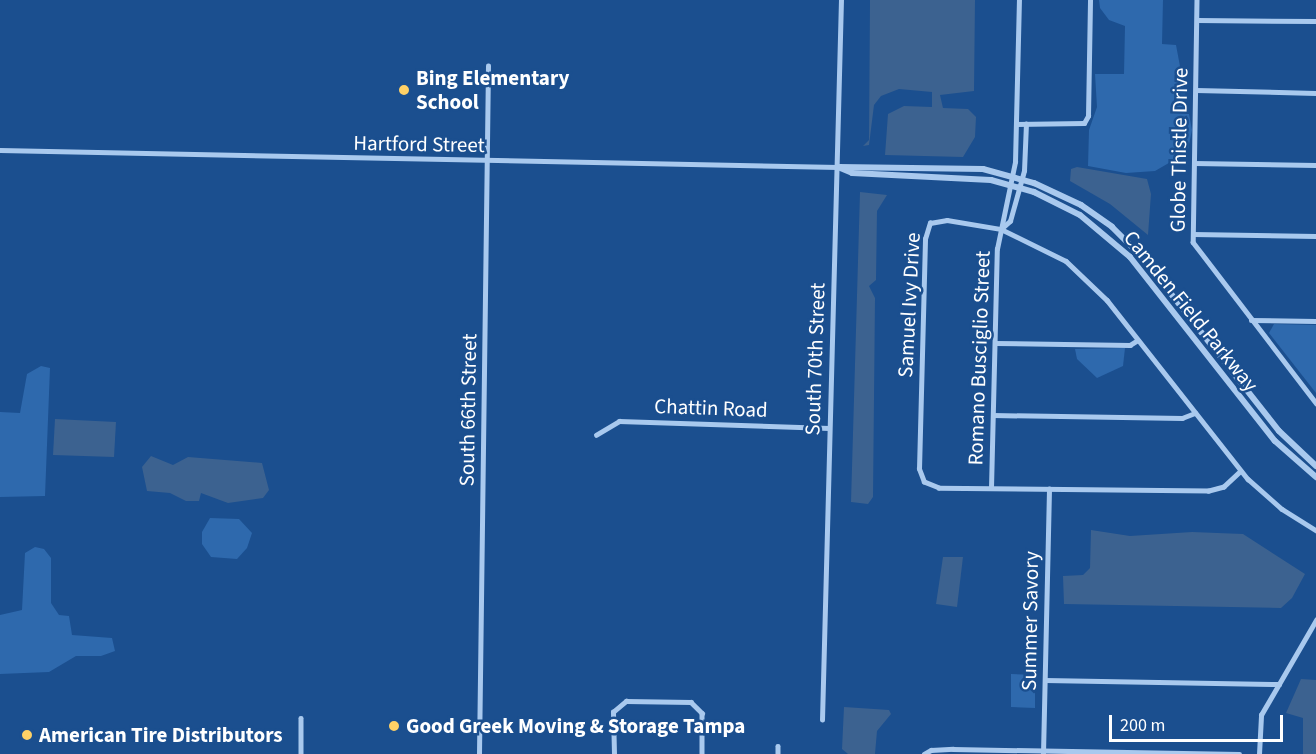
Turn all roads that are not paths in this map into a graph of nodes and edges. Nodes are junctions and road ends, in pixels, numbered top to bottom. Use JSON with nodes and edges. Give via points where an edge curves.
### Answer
{"nodes":[{"id":1,"x":841,"y":0,"type":"edge"},
{"id":2,"x":1019,"y":0,"type":"edge"},
{"id":3,"x":1090,"y":0,"type":"edge"},
{"id":4,"x":1197,"y":0,"type":"edge"},
{"id":5,"x":1197,"y":20,"type":"junction"},
{"id":6,"x":1316,"y":21,"type":"edge"},
{"id":7,"x":488,"y":66,"type":"dead end"},
{"id":8,"x":1196,"y":90,"type":"junction"},
{"id":9,"x":1316,"y":93,"type":"edge"},
{"id":10,"x":1016,"y":124,"type":"junction"},
{"id":11,"x":1026,"y":124,"type":"junction"},
{"id":12,"x":0,"y":150,"type":"edge"},
{"id":13,"x":1194,"y":162,"type":"junction"},
{"id":14,"x":488,"y":163,"type":"junction"},
{"id":15,"x":1316,"y":165,"type":"edge"},
{"id":16,"x":838,"y":167,"type":"junction"},
{"id":17,"x":1012,"y":176,"type":"junction"},
{"id":18,"x":1022,"y":179,"type":"junction"},
{"id":19,"x":1010,"y":184,"type":"junction"},
{"id":20,"x":1020,"y":187,"type":"junction"},
{"id":21,"x":1001,"y":229,"type":"junction"},
{"id":22,"x":1193,"y":234,"type":"junction"},
{"id":23,"x":1316,"y":236,"type":"edge"},
{"id":24,"x":1251,"y":320,"type":"junction"},
{"id":25,"x":1316,"y":321,"type":"edge"},
{"id":26,"x":1138,"y":340,"type":"junction"},
{"id":27,"x":994,"y":343,"type":"junction"},
{"id":28,"x":1316,"y":403,"type":"edge"},
{"id":29,"x":1195,"y":413,"type":"junction"},
{"id":30,"x":993,"y":415,"type":"junction"},
{"id":31,"x":829,"y":428,"type":"junction"},
{"id":32,"x":596,"y":435,"type":"dead end"},
{"id":33,"x":1316,"y":466,"type":"edge"},
{"id":34,"x":1241,"y":471,"type":"junction"},
{"id":35,"x":1316,"y":477,"type":"edge"},
{"id":36,"x":991,"y":488,"type":"junction"},
{"id":37,"x":1049,"y":489,"type":"junction"},
{"id":38,"x":1316,"y":530,"type":"edge"},
{"id":39,"x":1316,"y":620,"type":"edge"},
{"id":40,"x":1045,"y":680,"type":"junction"},
{"id":41,"x":1279,"y":684,"type":"junction"},
{"id":42,"x":301,"y":718,"type":"dead end"},
{"id":43,"x":822,"y":720,"type":"dead end"},
{"id":44,"x":778,"y":746,"type":"dead end"},
{"id":45,"x":1043,"y":752,"type":"edge"},
{"id":46,"x":1116,"y":753,"type":"edge"},
{"id":47,"x":301,"y":754,"type":"edge"},
{"id":48,"x":479,"y":754,"type":"edge"},
{"id":49,"x":614,"y":754,"type":"edge"},
{"id":50,"x":702,"y":754,"type":"edge"},
{"id":51,"x":778,"y":754,"type":"edge"},
{"id":52,"x":924,"y":754,"type":"edge"},
{"id":53,"x":1186,"y":754,"type":"edge"},
{"id":54,"x":1239,"y":754,"type":"edge"},
{"id":55,"x":1259,"y":754,"type":"edge"}],
"edges":[{"from":1,"to":16,"type":"street","name":"South 70th Street"},
{"from":2,"to":10,"type":"street","name":"Romano Busciglio Street"},
{"from":3,"to":11,"type":"street","via":[[1088,116],[1077,126]]},
{"from":4,"to":5,"type":"street","name":"Globe Thistle Drive"},
{"from":5,"to":6,"type":"street"},
{"from":5,"to":8,"type":"street","name":"Globe Thistle Drive"},
{"from":7,"to":14,"type":"street","name":"South 66th Street"},
{"from":8,"to":9,"type":"street"},
{"from":8,"to":13,"type":"street","name":"Globe Thistle Drive"},
{"from":10,"to":11,"type":"street"},
{"from":10,"to":17,"type":"street","name":"Romano Busciglio Street"},
{"from":11,"to":18,"type":"street","name":"Romano Busciglio Street"},
{"from":12,"to":14,"type":"street","name":"Hartford Street"},
{"from":13,"to":15,"type":"street"},
{"from":13,"to":22,"type":"street","name":"Globe Thistle Drive"},
{"from":14,"to":16,"type":"street","name":"Hartford Street"},
{"from":14,"to":48,"type":"street","name":"South 66th Street"},
{"from":16,"to":17,"type":"street","name":"Camden Field Parkway","via":[[960,166]]},
{"from":16,"to":19,"type":"street","name":"Camden Field Parkway","via":[[852,173],[954,175]]},
{"from":16,"to":31,"type":"street","name":"South 70th Street"},
{"from":17,"to":18,"type":"street","name":"Camden Field Parkway"},
{"from":17,"to":19,"type":"street","name":"Romano Busciglio Street"},
{"from":18,"to":20,"type":"street","name":"Romano Busciglio Street"},
{"from":18,"to":33,"type":"street","name":"Camden Field Parkway","via":[[1071,199],[1128,241],[1279,431]]},
{"from":19,"to":20,"type":"street","name":"Camden Field Parkway"},
{"from":19,"to":21,"type":"street","name":"Romano Busciglio Street","via":[[1000,218]]},
{"from":20,"to":21,"type":"street","name":"Romano Busciglio Street","via":[[1010,221]]},
{"from":20,"to":35,"type":"street","name":"Camden Field Parkway","via":[[1073,210],[1119,245],[1275,441]]},
{"from":21,"to":26,"type":"street","name":"Samuel Ivy Drive","via":[[1042,246],[1073,266],[1100,291]]},
{"from":21,"to":27,"type":"street","name":"Romano Busciglio Street"},
{"from":21,"to":36,"type":"street","name":"Samuel Ivy Drive","via":[[938,221],[926,229],[925,239],[921,477],[939,488]]},
{"from":22,"to":23,"type":"street"},
{"from":22,"to":24,"type":"street","name":"Globe Thistle Drive","via":[[1196,249]]},
{"from":24,"to":25,"type":"street"},
{"from":24,"to":28,"type":"street","name":"Globe Thistle Drive"},
{"from":26,"to":27,"type":"street","via":[[1130,345]]},
{"from":26,"to":29,"type":"street","name":"Samuel Ivy Drive"},
{"from":27,"to":30,"type":"street","name":"Romano Busciglio Street"},
{"from":29,"to":30,"type":"street","via":[[1182,418]]},
{"from":29,"to":34,"type":"street","name":"Samuel Ivy Drive"},
{"from":30,"to":36,"type":"street","name":"Romano Busciglio Street"},
{"from":31,"to":32,"type":"street","name":"Chattin Road","via":[[619,421]]},
{"from":31,"to":43,"type":"street","name":"South 70th Street"},
{"from":34,"to":37,"type":"street","name":"Samuel Ivy Drive","via":[[1224,487],[1209,491]]},
{"from":34,"to":38,"type":"street","name":"Samuel Ivy Drive","via":[[1273,502]]},
{"from":36,"to":37,"type":"street","name":"Samuel Ivy Drive"},
{"from":37,"to":40,"type":"street","name":"Summer Savory"},
{"from":39,"to":41,"type":"street"},
{"from":40,"to":41,"type":"street"},
{"from":40,"to":45,"type":"street","name":"Summer Savory"},
{"from":41,"to":55,"type":"street","via":[[1262,715]]},
{"from":42,"to":47,"type":"street"},
{"from":44,"to":51,"type":"street"},
{"from":45,"to":46,"type":"street"},
{"from":45,"to":52,"type":"street","via":[[942,749]]},
{"from":46,"to":53,"type":"street"},
{"from":49,"to":50,"type":"street","via":[[613,712],[626,701],[691,702],[702,713]]},
{"from":53,"to":54,"type":"street"}]}
